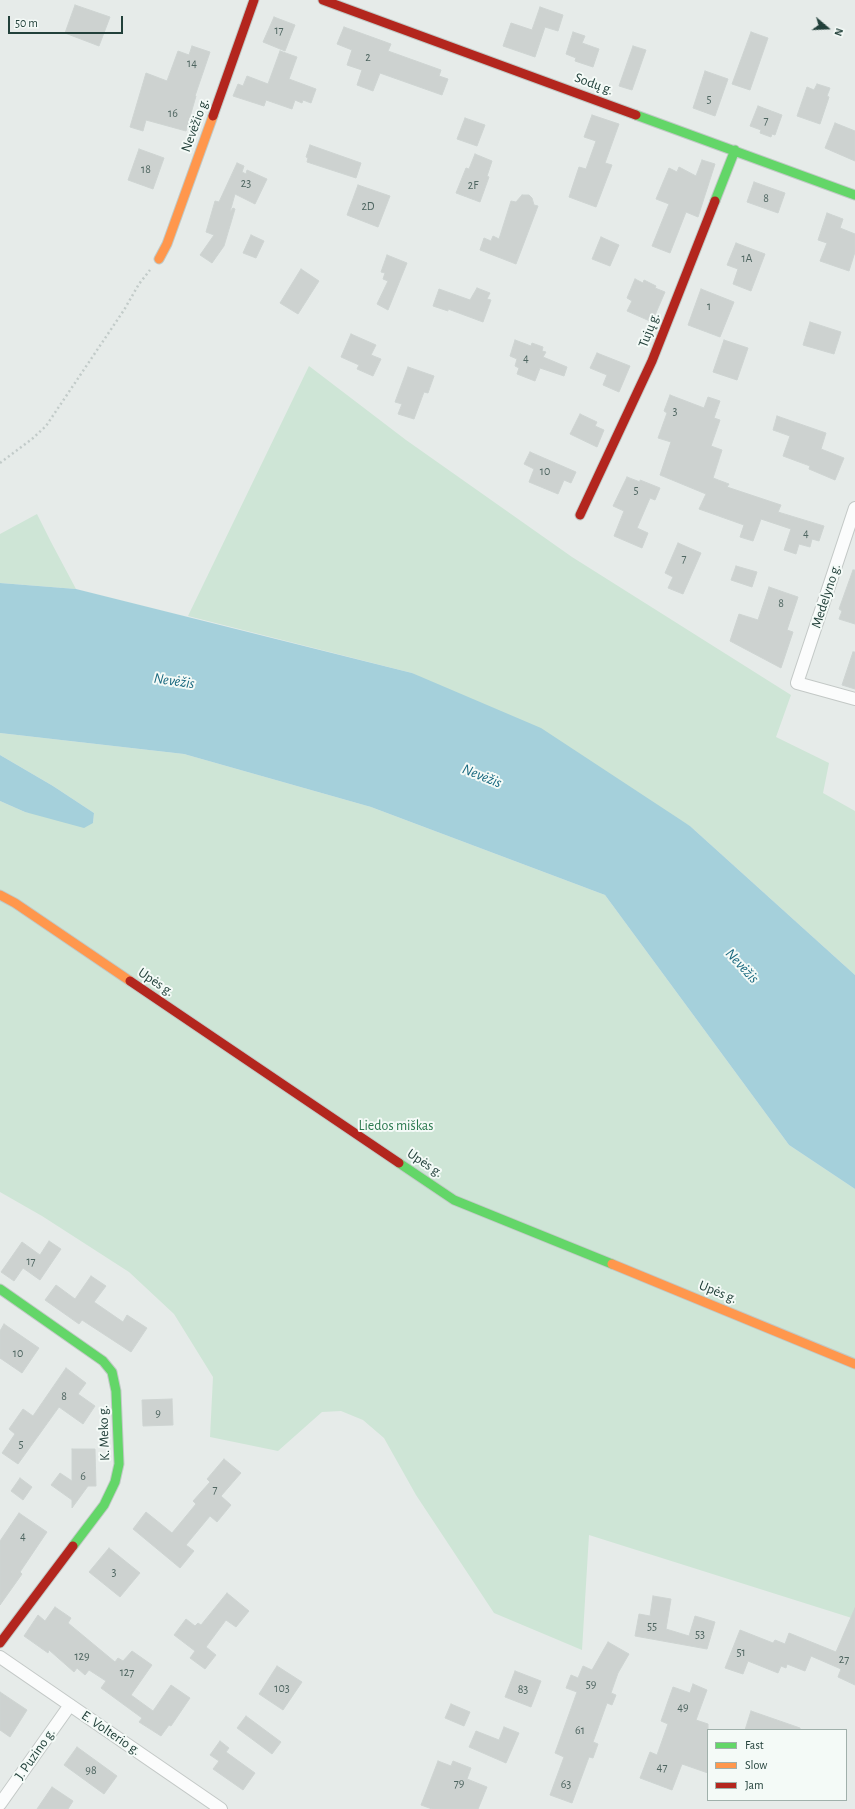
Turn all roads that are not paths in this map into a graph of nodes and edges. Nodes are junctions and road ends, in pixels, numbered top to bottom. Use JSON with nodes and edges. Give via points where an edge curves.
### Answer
{"nodes":[{"id":1,"x":254,"y":0,"type":"edge"},
{"id":2,"x":323,"y":0,"type":"edge"},
{"id":3,"x":735,"y":150,"type":"junction"},
{"id":4,"x":855,"y":195,"type":"edge"},
{"id":5,"x":159,"y":259,"type":"road end"},
{"id":6,"x":855,"y":508,"type":"edge"},
{"id":7,"x":580,"y":516,"type":"dead end"},
{"id":8,"x":855,"y":699,"type":"edge"},
{"id":9,"x":0,"y":895,"type":"edge"},
{"id":10,"x":0,"y":1289,"type":"edge"},
{"id":11,"x":855,"y":1364,"type":"edge"},
{"id":12,"x":0,"y":1643,"type":"edge"},
{"id":13,"x":0,"y":1657,"type":"edge"},
{"id":14,"x":70,"y":1705,"type":"junction"},
{"id":15,"x":0,"y":1804,"type":"edge"},
{"id":16,"x":221,"y":1809,"type":"edge"}],
"edges":[{"from":1,"to":5,"type":"street","name":"Nevėžio g.","via":[[167,244]]},
{"from":2,"to":3,"type":"street","name":"Sodų g."},
{"from":3,"to":4,"type":"street","name":"Sodų g."},
{"from":3,"to":7,"type":"street","name":"Tujų g.","via":[[652,361]]},
{"from":6,"to":8,"type":"street","name":"Medelyno g.","via":[[797,683]]},
{"from":9,"to":11,"type":"street","name":"Upės g.","via":[[454,1200]]},
{"from":10,"to":12,"type":"street","name":"K. Meko g.","via":[[103,1360],[112,1372],[116,1390],[120,1464],[104,1505]]},
{"from":13,"to":14,"type":"street","name":"E. Volterio g."},
{"from":14,"to":15,"type":"street","name":"J. Puzino g."},
{"from":14,"to":16,"type":"street","name":"E. Volterio g."}]}
